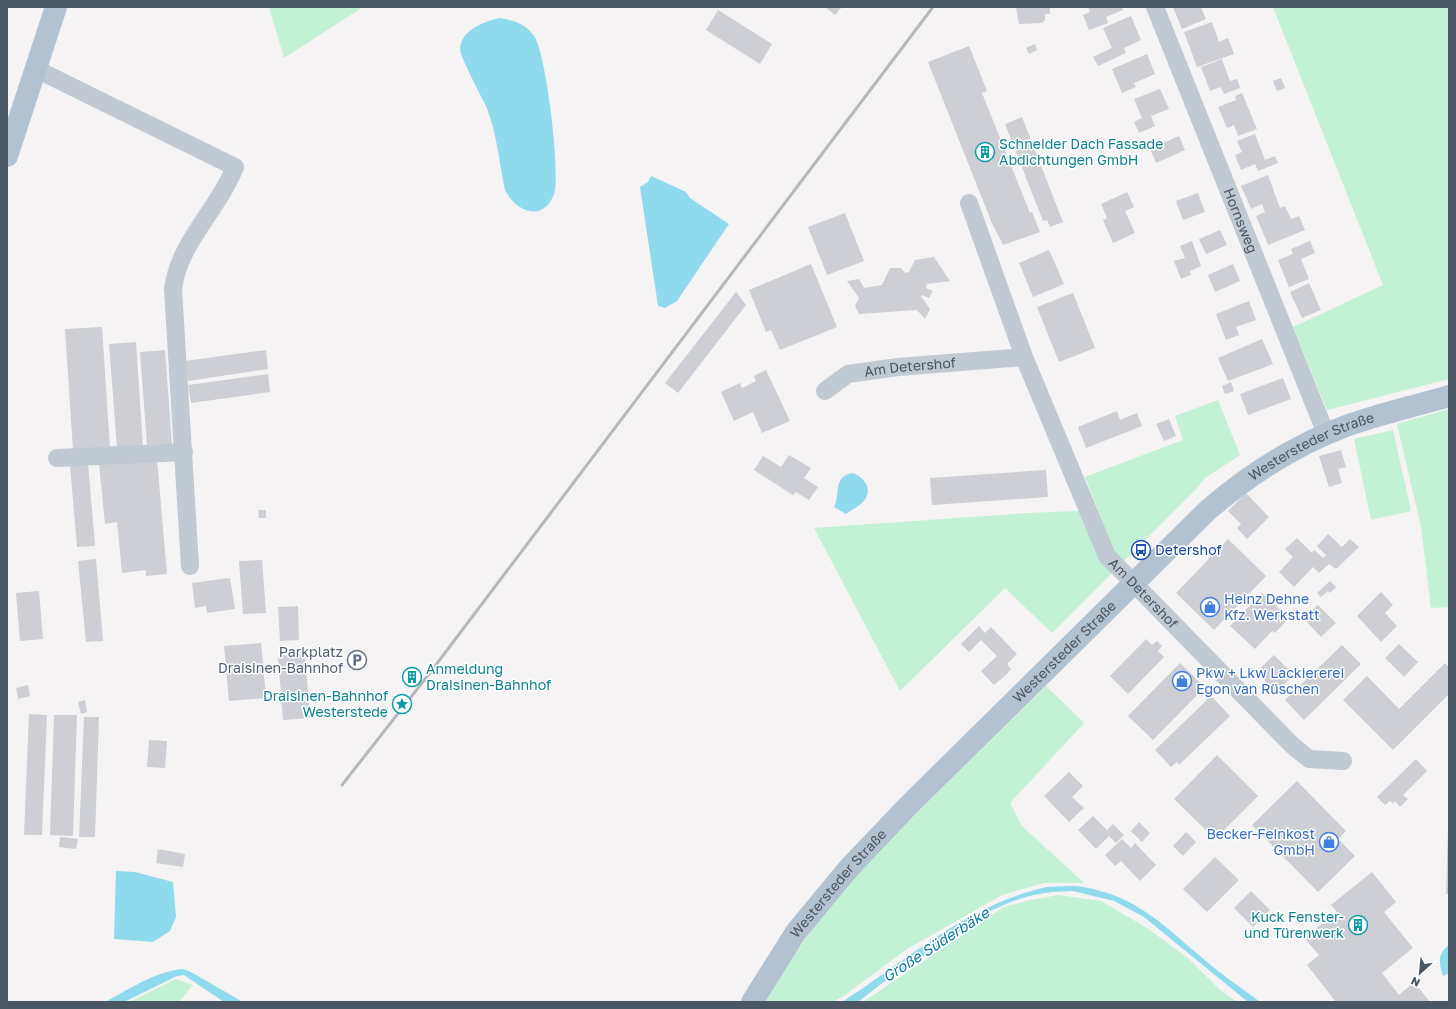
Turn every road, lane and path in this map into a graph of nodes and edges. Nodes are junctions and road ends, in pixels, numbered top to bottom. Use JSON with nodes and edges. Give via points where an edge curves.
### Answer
{"nodes":[{"id":1,"x":56,"y":7,"type":"edge"},
{"id":2,"x":1155,"y":7,"type":"edge"},
{"id":3,"x":36,"y":69,"type":"junction"},
{"id":4,"x":7,"y":156,"type":"edge"},
{"id":5,"x":969,"y":203,"type":"dead end"},
{"id":6,"x":1024,"y":357,"type":"junction"},
{"id":7,"x":825,"y":391,"type":"dead end"},
{"id":8,"x":1449,"y":396,"type":"edge"},
{"id":9,"x":1326,"y":434,"type":"junction"},
{"id":10,"x":184,"y":452,"type":"junction"},
{"id":11,"x":57,"y":458,"type":"dead end"},
{"id":12,"x":190,"y":566,"type":"dead end"},
{"id":13,"x":1134,"y":583,"type":"junction"},
{"id":14,"x":1343,"y":761,"type":"dead end"},
{"id":15,"x":752,"y":1002,"type":"edge"}],
"edges":[{"from":1,"to":3,"type":"main road"},
{"from":2,"to":9,"type":"street","name":"Hornsweg"},
{"from":3,"to":4,"type":"main road"},
{"from":3,"to":10,"type":"street","via":[[235,167],[230,182],[188,244],[175,275],[173,289]]},
{"from":5,"to":6,"type":"street","name":"Am Detershof"},
{"from":6,"to":7,"type":"street","name":"Am Detershof","via":[[898,367],[848,374]]},
{"from":6,"to":13,"type":"street","name":"Am Detershof","via":[[1107,556]]},
{"from":8,"to":9,"type":"main road","name":"Westersteder Straße"},
{"from":9,"to":13,"type":"main road","name":"Westersteder Straße","via":[[1278,458],[1232,489]]},
{"from":10,"to":11,"type":"street"},
{"from":10,"to":12,"type":"street"},
{"from":13,"to":14,"type":"street","name":"Am Detershof","via":[[1292,745],[1309,759]]},
{"from":13,"to":15,"type":"main road","name":"Westersteder Straße","via":[[924,790],[849,868],[796,932]]}]}
